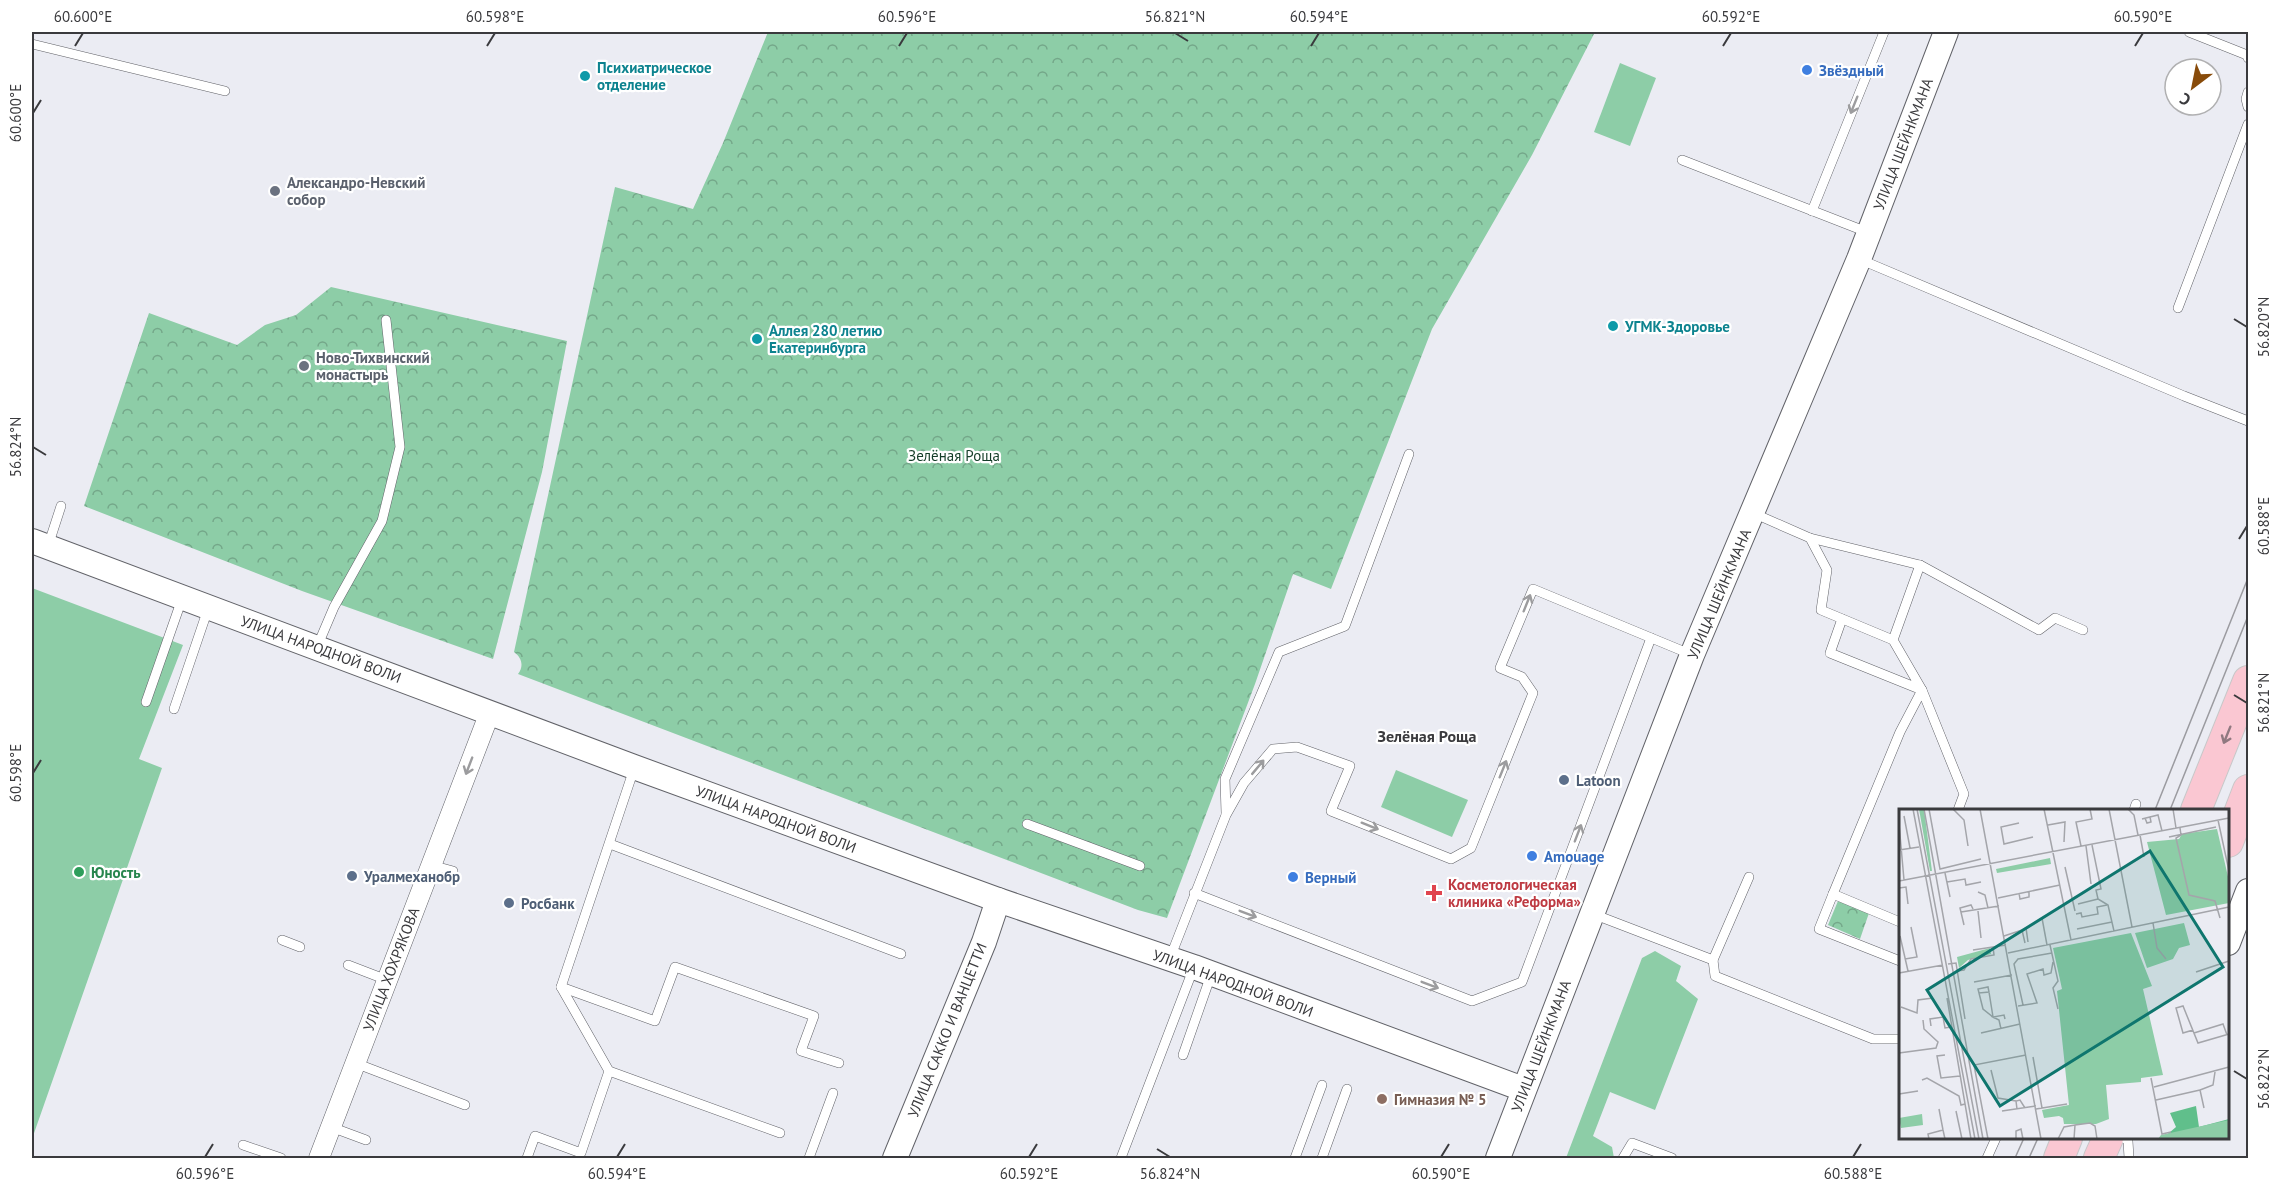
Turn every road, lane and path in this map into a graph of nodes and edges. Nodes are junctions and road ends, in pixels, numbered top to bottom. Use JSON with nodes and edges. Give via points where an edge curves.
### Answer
{"nodes":[{"id":1,"x":1884,"y":32,"type":"edge"},
{"id":2,"x":1946,"y":32,"type":"edge"},
{"id":3,"x":2189,"y":32,"type":"edge"},
{"id":4,"x":32,"y":44,"type":"edge"},
{"id":5,"x":2248,"y":58,"type":"edge"},
{"id":6,"x":225,"y":92,"type":"dead end"},
{"id":7,"x":2248,"y":92,"type":"edge"},
{"id":8,"x":2248,"y":107,"type":"edge"},
{"id":9,"x":2248,"y":124,"type":"edge"},
{"id":10,"x":1682,"y":160,"type":"dead end"},
{"id":11,"x":1812,"y":211,"type":"junction"},
{"id":12,"x":1868,"y":232,"type":"junction"},
{"id":13,"x":1859,"y":260,"type":"junction"},
{"id":14,"x":2178,"y":308,"type":"dead end"},
{"id":15,"x":386,"y":320,"type":"dead end"},
{"id":16,"x":2248,"y":421,"type":"edge"},
{"id":17,"x":1409,"y":454,"type":"dead end"},
{"id":18,"x":61,"y":506,"type":"dead end"},
{"id":19,"x":1753,"y":513,"type":"junction"},
{"id":20,"x":1810,"y":538,"type":"junction"},
{"id":21,"x":40,"y":544,"type":"edge"},
{"id":22,"x":1920,"y":566,"type":"junction"},
{"id":23,"x":183,"y":597,"type":"junction"},
{"id":24,"x":209,"y":607,"type":"junction"},
{"id":25,"x":1842,"y":619,"type":"junction"},
{"id":26,"x":2084,"y":630,"type":"dead end"},
{"id":27,"x":1651,"y":638,"type":"junction"},
{"id":28,"x":1893,"y":640,"type":"junction"},
{"id":29,"x":317,"y":647,"type":"junction"},
{"id":30,"x":1692,"y":655,"type":"junction"},
{"id":31,"x":2248,"y":681,"type":"edge"},
{"id":32,"x":1922,"y":690,"type":"junction"},
{"id":33,"x":146,"y":702,"type":"dead end"},
{"id":34,"x":174,"y":709,"type":"dead end"},
{"id":35,"x":490,"y":712,"type":"junction"},
{"id":36,"x":634,"y":767,"type":"junction"},
{"id":37,"x":2248,"y":789,"type":"edge"},
{"id":38,"x":1958,"y":809,"type":"edge"},
{"id":39,"x":2196,"y":809,"type":"edge"},
{"id":40,"x":1226,"y":815,"type":"junction"},
{"id":41,"x":1027,"y":824,"type":"dead end"},
{"id":42,"x":2229,"y":839,"type":"edge"},
{"id":43,"x":610,"y":844,"type":"junction"},
{"id":44,"x":431,"y":865,"type":"junction"},
{"id":45,"x":1140,"y":866,"type":"dead end"},
{"id":46,"x":453,"y":871,"type":"dead end"},
{"id":47,"x":1749,"y":876,"type":"dead end"},
{"id":48,"x":2248,"y":891,"type":"edge"},
{"id":49,"x":1194,"y":893,"type":"junction"},
{"id":50,"x":1833,"y":894,"type":"junction"},
{"id":51,"x":998,"y":900,"type":"junction"},
{"id":52,"x":1593,"y":914,"type":"junction"},
{"id":53,"x":1899,"y":922,"type":"edge"},
{"id":54,"x":282,"y":940,"type":"dead end"},
{"id":55,"x":2229,"y":940,"type":"edge"},
{"id":56,"x":300,"y":947,"type":"dead end"},
{"id":57,"x":901,"y":954,"type":"dead end"},
{"id":58,"x":1170,"y":959,"type":"junction"},
{"id":59,"x":1713,"y":960,"type":"junction"},
{"id":60,"x":1899,"y":961,"type":"edge"},
{"id":61,"x":348,"y":966,"type":"dead end"},
{"id":62,"x":1202,"y":970,"type":"junction"},
{"id":63,"x":387,"y":980,"type":"junction"},
{"id":64,"x":561,"y":987,"type":"junction"},
{"id":65,"x":1899,"y":1039,"type":"edge"},
{"id":66,"x":1183,"y":1055,"type":"dead end"},
{"id":67,"x":355,"y":1063,"type":"junction"},
{"id":68,"x":839,"y":1064,"type":"dead end"},
{"id":69,"x":609,"y":1071,"type":"junction"},
{"id":70,"x":1322,"y":1085,"type":"dead end"},
{"id":71,"x":1347,"y":1089,"type":"dead end"},
{"id":72,"x":1523,"y":1089,"type":"junction"},
{"id":73,"x":833,"y":1093,"type":"dead end"},
{"id":74,"x":465,"y":1105,"type":"dead end"},
{"id":75,"x":331,"y":1127,"type":"junction"},
{"id":76,"x":780,"y":1133,"type":"dead end"},
{"id":77,"x":1995,"y":1139,"type":"edge"},
{"id":78,"x":2066,"y":1139,"type":"edge"},
{"id":79,"x":2107,"y":1139,"type":"edge"},
{"id":80,"x":2126,"y":1139,"type":"edge"},
{"id":81,"x":366,"y":1140,"type":"dead end"},
{"id":82,"x":243,"y":1145,"type":"dead end"},
{"id":83,"x":281,"y":1158,"type":"edge"},
{"id":84,"x":319,"y":1158,"type":"edge"},
{"id":85,"x":526,"y":1158,"type":"edge"},
{"id":86,"x":809,"y":1158,"type":"edge"},
{"id":87,"x":895,"y":1158,"type":"edge"},
{"id":88,"x":1121,"y":1158,"type":"edge"},
{"id":89,"x":1295,"y":1158,"type":"edge"},
{"id":90,"x":1322,"y":1158,"type":"edge"},
{"id":91,"x":1498,"y":1158,"type":"edge"},
{"id":92,"x":1623,"y":1158,"type":"edge"},
{"id":93,"x":1672,"y":1158,"type":"edge"},
{"id":94,"x":1987,"y":1158,"type":"edge"},
{"id":95,"x":2059,"y":1158,"type":"edge"},
{"id":96,"x":2099,"y":1158,"type":"edge"},
{"id":97,"x":2129,"y":1158,"type":"edge"}],
"edges":[{"from":1,"to":11,"type":"lane","one_way":true},
{"from":2,"to":12,"type":"street","name":"УЛИЦА ШЕЙНКМАНА"},
{"from":3,"to":5,"type":"lane"},
{"from":4,"to":6,"type":"lane"},
{"from":7,"to":8,"type":"lane"},
{"from":9,"to":14,"type":"lane"},
{"from":10,"to":11,"type":"lane"},
{"from":11,"to":12,"type":"lane"},
{"from":12,"to":13,"type":"street","name":"УЛИЦА ШЕЙНКМАНА"},
{"from":13,"to":16,"type":"lane"},
{"from":13,"to":19,"type":"street","name":"УЛИЦА ШЕЙНКМАНА"},
{"from":15,"to":29,"type":"lane","via":[[400,447],[382,520],[334,607]]},
{"from":17,"to":40,"type":"lane","via":[[1345,626],[1279,652],[1225,779]]},
{"from":18,"to":21,"type":"lane"},
{"from":19,"to":20,"type":"lane"},
{"from":19,"to":30,"type":"street","name":"УЛИЦА ШЕЙНКМАНА"},
{"from":20,"to":22,"type":"lane"},
{"from":20,"to":25,"type":"lane","via":[[1827,570],[1821,610]]},
{"from":21,"to":23,"type":"street","name":"УЛИЦА НАРОДНОЙ ВОЛИ"},
{"from":22,"to":26,"type":"lane","via":[[2039,630],[2055,618]]},
{"from":22,"to":28,"type":"lane"},
{"from":23,"to":24,"type":"street","name":"УЛИЦА НАРОДНОЙ ВОЛИ"},
{"from":23,"to":33,"type":"lane"},
{"from":24,"to":29,"type":"street","name":"УЛИЦА НАРОДНОЙ ВОЛИ"},
{"from":24,"to":34,"type":"lane"},
{"from":25,"to":28,"type":"lane"},
{"from":25,"to":32,"type":"lane","via":[[1830,653]]},
{"from":27,"to":30,"type":"lane"},
{"from":40,"to":27,"type":"lane","one_way":true,"via":[[1244,783],[1272,749],[1297,747],[1350,766],[1331,811],[1451,859],[1471,848],[1533,693],[1522,677],[1500,668],[1533,589]]},
{"from":49,"to":27,"type":"lane","one_way":true,"via":[[1472,1001],[1522,982]]},
{"from":28,"to":32,"type":"lane"},
{"from":29,"to":35,"type":"street","name":"УЛИЦА НАРОДНОЙ ВОЛИ"},
{"from":30,"to":52,"type":"street","name":"УЛИЦА ШЕЙНКМАНА"},
{"from":31,"to":39,"type":"main road","one_way":true},
{"from":32,"to":38,"type":"lane","via":[[1964,794]]},
{"from":32,"to":50,"type":"lane","via":[[1900,732]]},
{"from":35,"to":36,"type":"street","name":"УЛИЦА НАРОДНОЙ ВОЛИ"},
{"from":35,"to":44,"type":"street","name":"УЛИЦА ХОХРЯКОВА","one_way":true},
{"from":36,"to":43,"type":"lane"},
{"from":36,"to":51,"type":"street","name":"УЛИЦА НАРОДНОЙ ВОЛИ"},
{"from":37,"to":42,"type":"main road"},
{"from":40,"to":49,"type":"lane"},
{"from":41,"to":45,"type":"lane"},
{"from":43,"to":57,"type":"lane"},
{"from":43,"to":64,"type":"lane"},
{"from":44,"to":46,"type":"lane"},
{"from":44,"to":63,"type":"street","name":"УЛИЦА ХОХРЯКОВА"},
{"from":47,"to":59,"type":"lane"},
{"from":48,"to":55,"type":"street"},
{"from":49,"to":58,"type":"lane"},
{"from":50,"to":53,"type":"lane"},
{"from":50,"to":60,"type":"lane","via":[[1819,929]]},
{"from":51,"to":58,"type":"street","name":"УЛИЦА НАРОДНОЙ ВОЛИ"},
{"from":51,"to":87,"type":"street","name":"УЛИЦА САККО И ВАНЦЕТТИ"},
{"from":52,"to":59,"type":"lane"},
{"from":52,"to":72,"type":"street","name":"УЛИЦА ШЕЙНКМАНА"},
{"from":54,"to":56,"type":"lane"},
{"from":58,"to":62,"type":"street","name":"УЛИЦА НАРОДНОЙ ВОЛИ"},
{"from":59,"to":65,"type":"lane","via":[[1715,976],[1873,1039]]},
{"from":61,"to":63,"type":"lane"},
{"from":62,"to":66,"type":"lane"},
{"from":62,"to":72,"type":"street","name":"УЛИЦА НАРОДНОЙ ВОЛИ"},
{"from":62,"to":88,"type":"lane"},
{"from":63,"to":67,"type":"street","name":"УЛИЦА ХОХРЯКОВА"},
{"from":64,"to":68,"type":"lane","via":[[655,1021],[675,967],[814,1016],[801,1051]]},
{"from":64,"to":69,"type":"lane"},
{"from":67,"to":74,"type":"lane"},
{"from":67,"to":75,"type":"street","name":"УЛИЦА ХОХРЯКОВА"},
{"from":69,"to":76,"type":"lane"},
{"from":69,"to":85,"type":"lane","via":[[581,1153],[535,1136]]},
{"from":70,"to":89,"type":"lane"},
{"from":71,"to":90,"type":"lane"},
{"from":72,"to":91,"type":"street","name":"УЛИЦА ШЕЙНКМАНА"},
{"from":73,"to":86,"type":"lane"},
{"from":75,"to":81,"type":"lane"},
{"from":75,"to":84,"type":"street","name":"УЛИЦА ХОХРЯКОВА"},
{"from":77,"to":94,"type":"lane"},
{"from":78,"to":95,"type":"main road"},
{"from":79,"to":96,"type":"main road"},
{"from":80,"to":97,"type":"lane"},
{"from":82,"to":83,"type":"lane"},
{"from":92,"to":93,"type":"lane","via":[[1632,1143]]}]}
